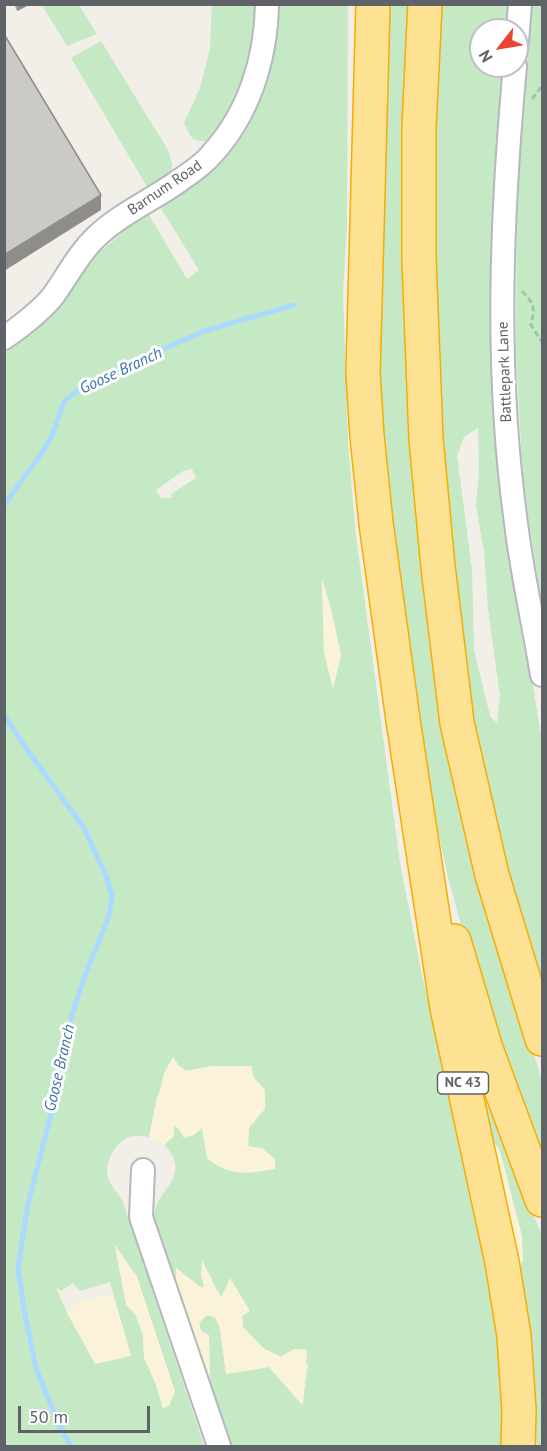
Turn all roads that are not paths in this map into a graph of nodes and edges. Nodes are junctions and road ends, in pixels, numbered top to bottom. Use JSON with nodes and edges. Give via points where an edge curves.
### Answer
{"nodes":[{"id":1,"x":267,"y":4,"type":"edge"},
{"id":2,"x":373,"y":4,"type":"edge"},
{"id":3,"x":425,"y":4,"type":"edge"},
{"id":4,"x":514,"y":78,"type":"edge"},
{"id":5,"x":4,"y":338,"type":"edge"},
{"id":6,"x":543,"y":675,"type":"edge"},
{"id":7,"x":403,"y":720,"type":"junction"},
{"id":8,"x":543,"y":1039,"type":"edge"},
{"id":9,"x":143,"y":1170,"type":"dead end"},
{"id":10,"x":543,"y":1200,"type":"edge"},
{"id":11,"x":219,"y":1446,"type":"edge"},
{"id":12,"x":518,"y":1446,"type":"edge"}],
"edges":[{"from":1,"to":5,"type":"street","name":"Barnum Road","via":[[262,54],[250,95],[210,156],[96,237],[51,298]]},
{"from":2,"to":7,"type":"highway","via":[[363,373],[376,522]]},
{"from":3,"to":8,"type":"highway","via":[[419,127],[420,271],[426,439],[438,567],[457,723],[492,874]]},
{"from":4,"to":6,"type":"street","name":"Battlepark Lane","via":[[503,231],[505,390],[516,524]]},
{"from":7,"to":10,"type":"highway","via":[[443,905],[486,1049]]},
{"from":7,"to":12,"type":"highway","number":"NC 43","via":[[447,1008],[514,1336]]},
{"from":9,"to":11,"type":"street","via":[[141,1217]]}]}
